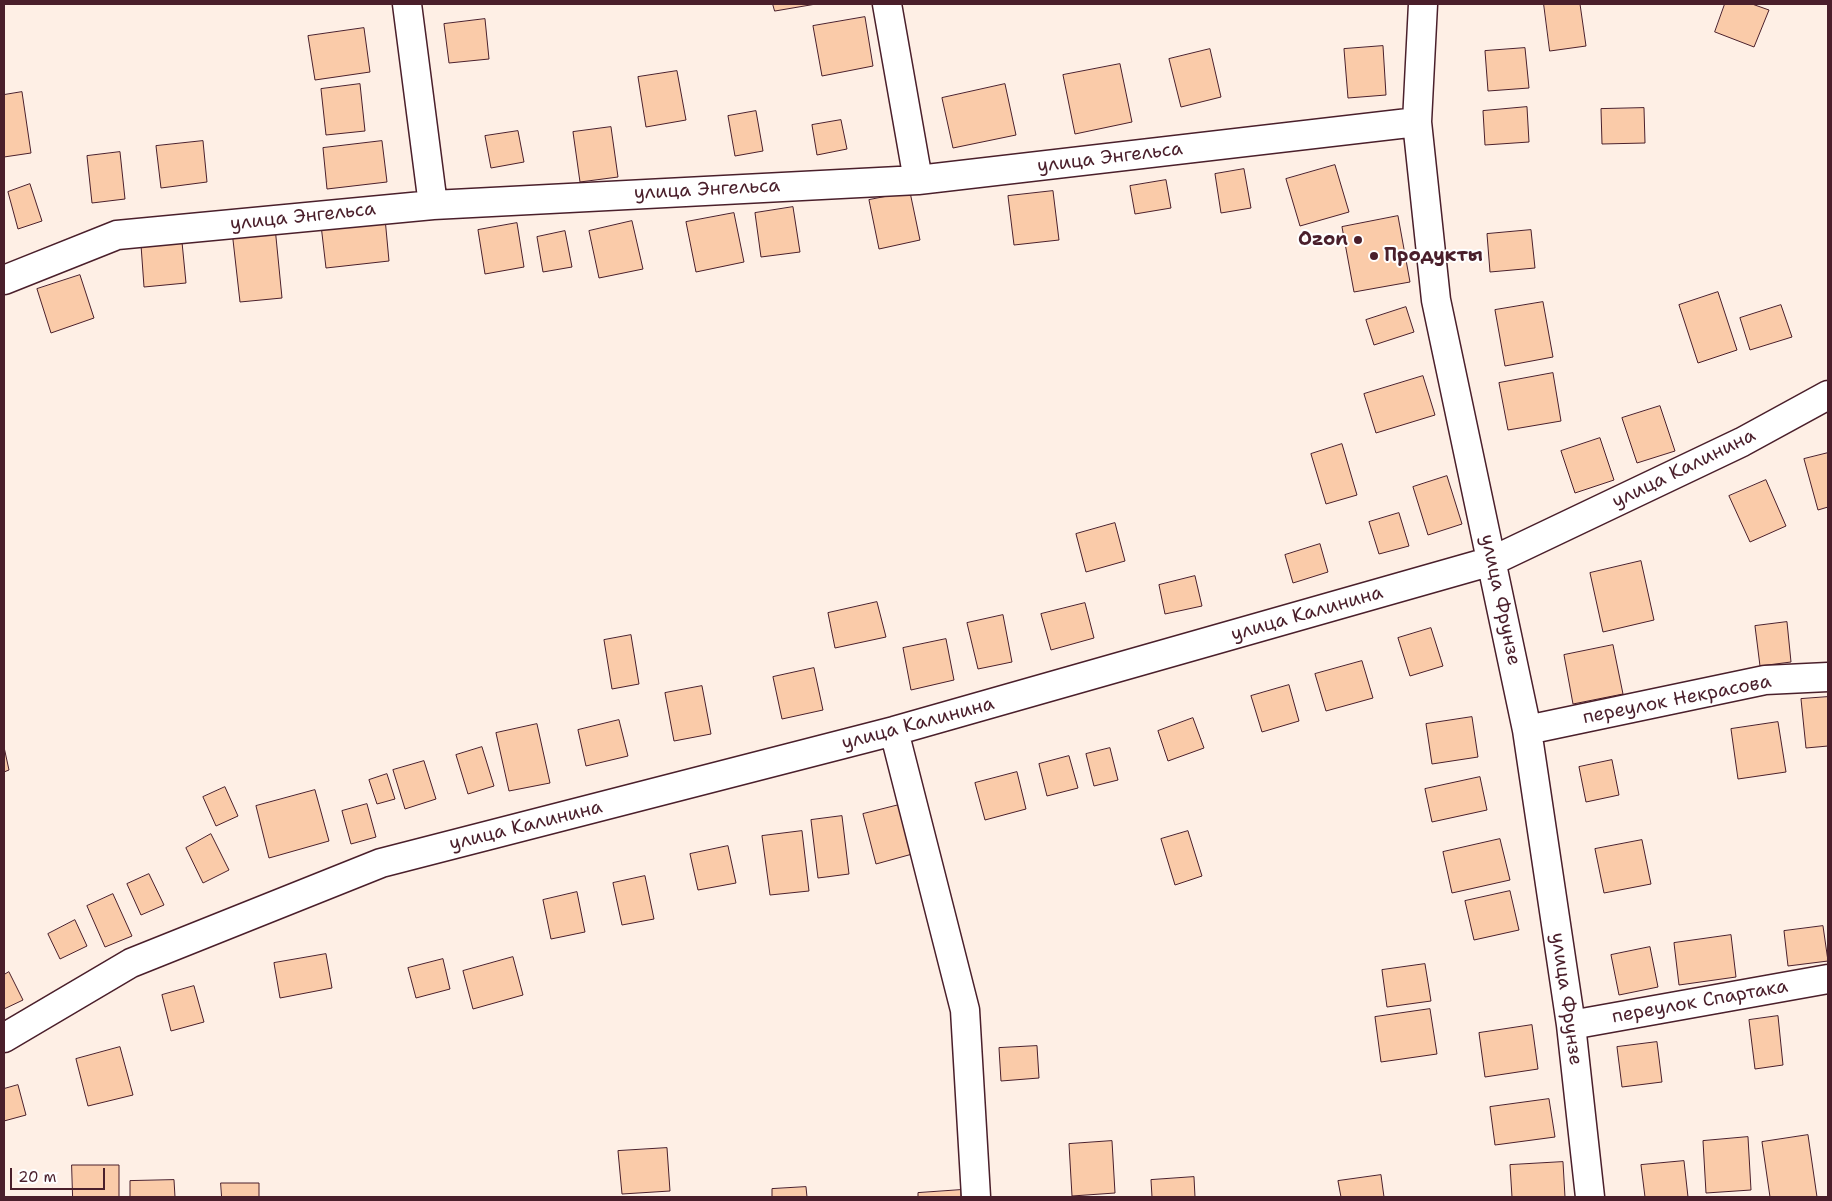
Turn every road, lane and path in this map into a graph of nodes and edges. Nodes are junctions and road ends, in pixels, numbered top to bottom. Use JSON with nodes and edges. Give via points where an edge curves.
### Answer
{"nodes":[{"id":1,"x":406,"y":4,"type":"edge"},
{"id":2,"x":887,"y":4,"type":"edge"},
{"id":3,"x":1423,"y":4,"type":"edge"},
{"id":4,"x":1417,"y":122,"type":"junction"},
{"id":5,"x":918,"y":180,"type":"junction"},
{"id":6,"x":433,"y":204,"type":"junction"},
{"id":7,"x":4,"y":280,"type":"edge"},
{"id":8,"x":1828,"y":395,"type":"edge"},
{"id":9,"x":1492,"y":561,"type":"junction"},
{"id":10,"x":1828,"y":677,"type":"edge"},
{"id":11,"x":1528,"y":730,"type":"junction"},
{"id":12,"x":894,"y":731,"type":"junction"},
{"id":13,"x":1828,"y":979,"type":"edge"},
{"id":14,"x":1571,"y":1024,"type":"junction"},
{"id":15,"x":4,"y":1038,"type":"edge"},
{"id":16,"x":976,"y":1197,"type":"edge"},
{"id":17,"x":1590,"y":1197,"type":"edge"}],
"edges":[{"from":1,"to":6,"type":"street"},
{"from":2,"to":5,"type":"street"},
{"from":3,"to":4,"type":"street","name":"улица Фрунзе"},
{"from":4,"to":5,"type":"street","name":"улица Энгельса"},
{"from":4,"to":9,"type":"street","name":"улица Фрунзе","via":[[1436,300]]},
{"from":5,"to":6,"type":"street","name":"улица Энгельса"},
{"from":6,"to":7,"type":"street","name":"улица Энгельса","via":[[117,235]]},
{"from":8,"to":9,"type":"street","name":"улица Калинина","via":[[1742,442]]},
{"from":9,"to":11,"type":"street","name":"улица Фрунзе"},
{"from":9,"to":12,"type":"street","name":"улица Калинина"},
{"from":10,"to":11,"type":"street","name":"переулок Некрасова","via":[[1765,680]]},
{"from":11,"to":14,"type":"street","name":"улица Фрунзе"},
{"from":12,"to":15,"type":"street","name":"улица Калинина","via":[[381,863],[131,963]]},
{"from":12,"to":16,"type":"street","via":[[965,1010]]},
{"from":13,"to":14,"type":"street","name":"переулок Спартака"},
{"from":14,"to":17,"type":"street","name":"улица Фрунзе"}]}
